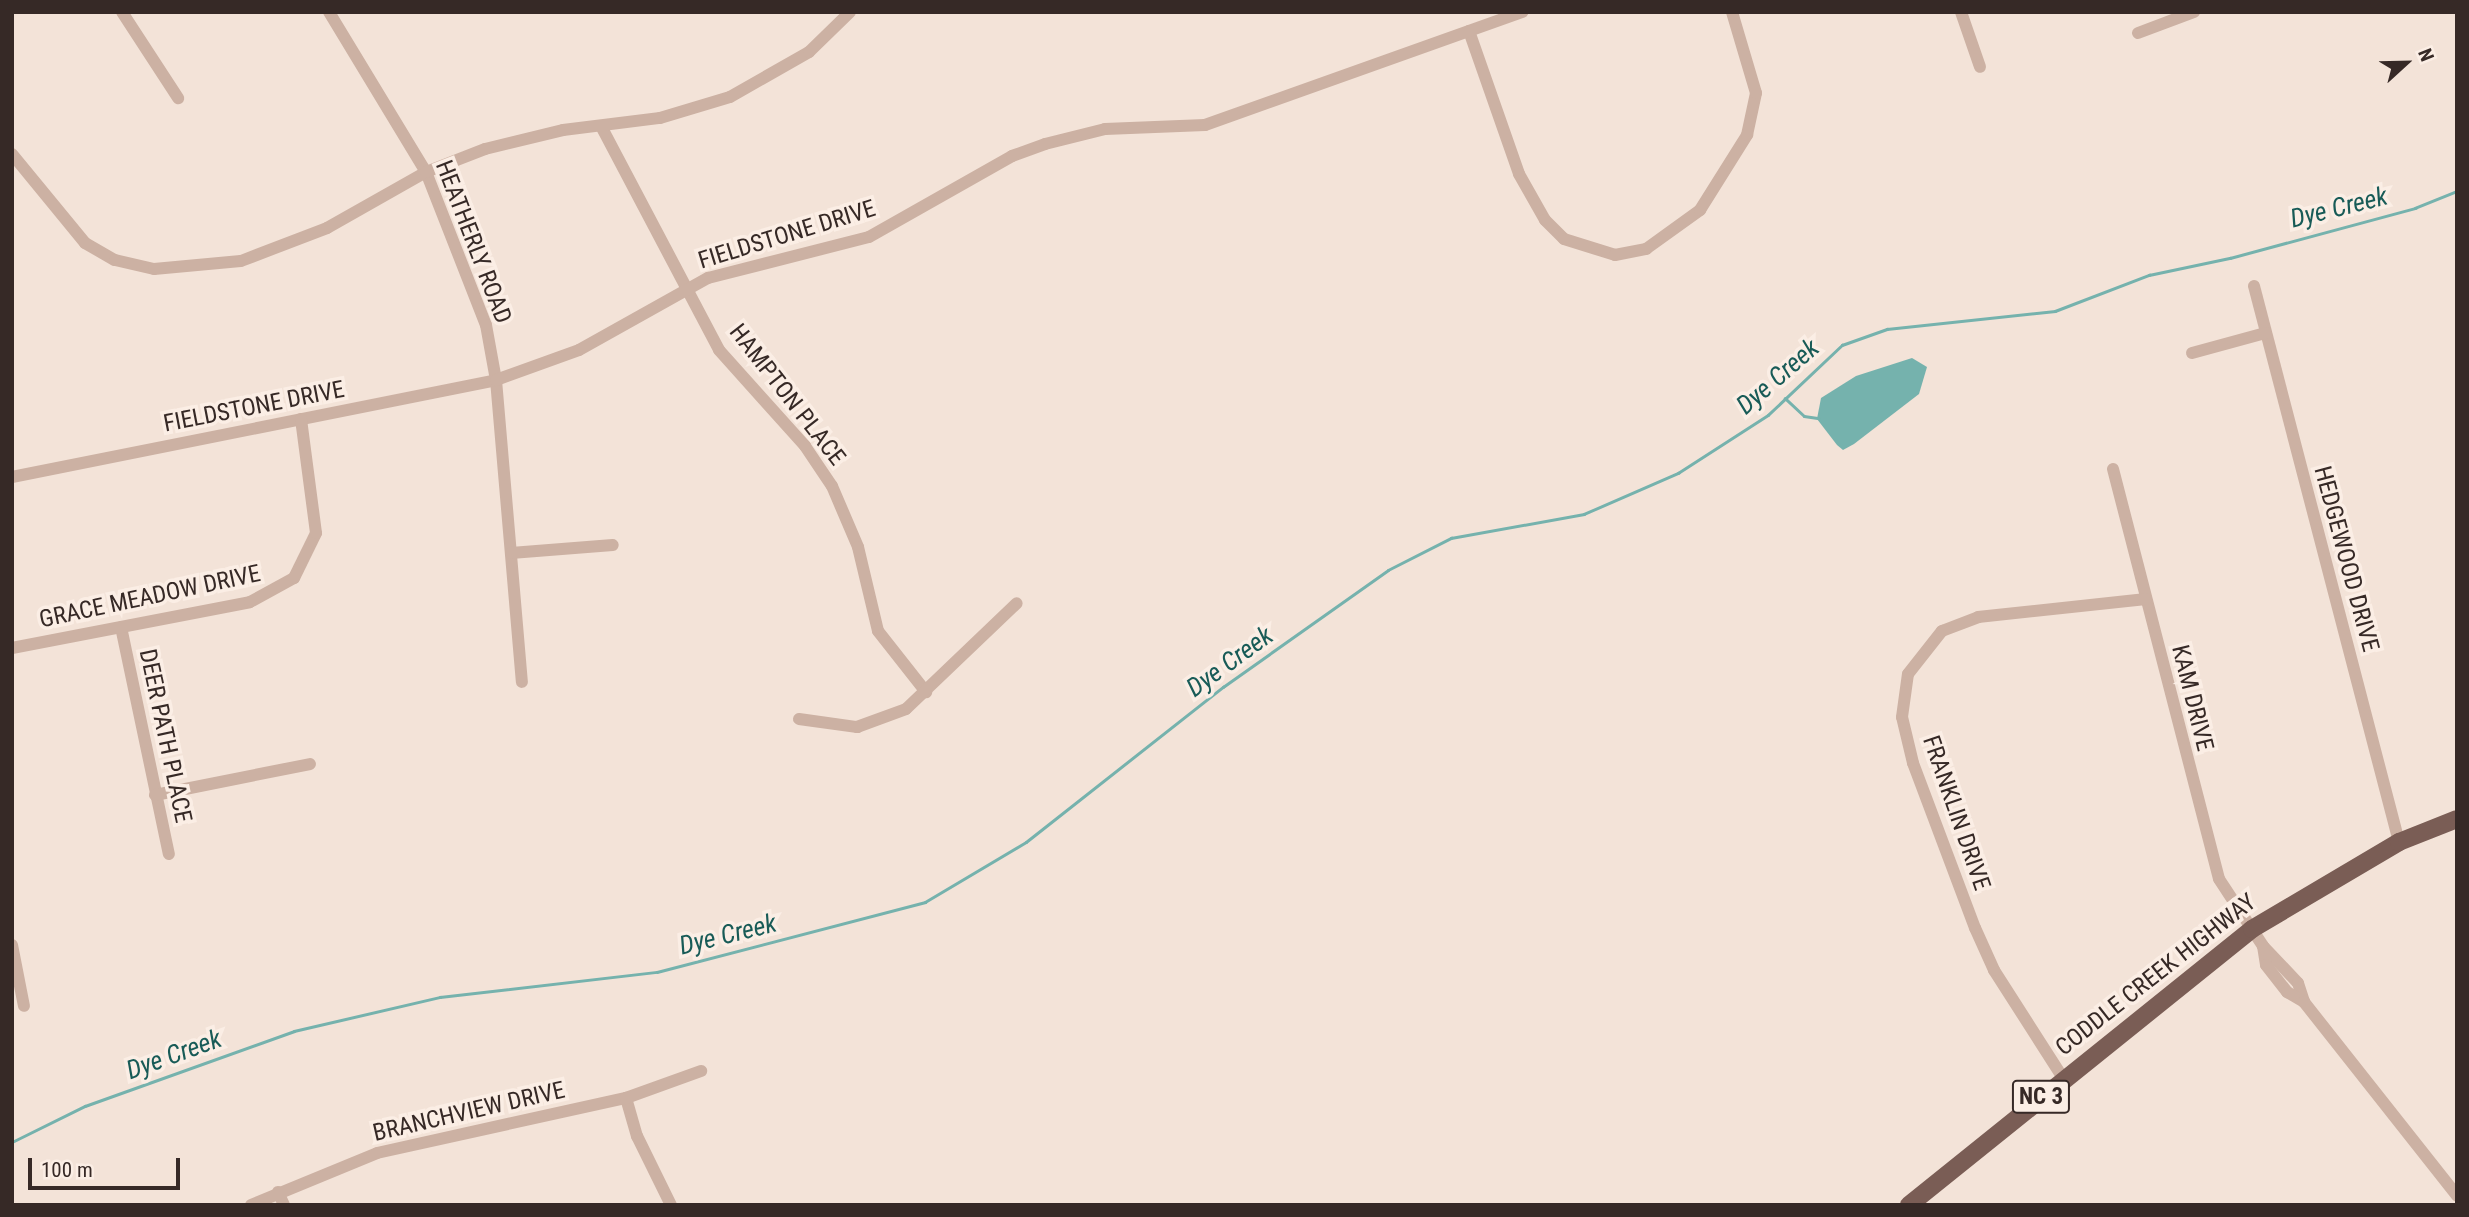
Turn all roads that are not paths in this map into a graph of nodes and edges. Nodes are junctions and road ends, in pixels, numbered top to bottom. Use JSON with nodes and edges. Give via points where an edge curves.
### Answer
{"nodes":[{"id":1,"x":122,"y":12,"type":"edge"},
{"id":2,"x":329,"y":12,"type":"edge"},
{"id":3,"x":850,"y":12,"type":"edge"},
{"id":4,"x":1522,"y":12,"type":"edge"},
{"id":5,"x":1732,"y":12,"type":"edge"},
{"id":6,"x":1961,"y":12,"type":"edge"},
{"id":7,"x":2194,"y":12,"type":"edge"},
{"id":8,"x":1469,"y":31,"type":"junction"},
{"id":9,"x":2138,"y":33,"type":"dead end"},
{"id":10,"x":1980,"y":67,"type":"dead end"},
{"id":11,"x":178,"y":98,"type":"dead end"},
{"id":12,"x":601,"y":125,"type":"junction"},
{"id":13,"x":12,"y":154,"type":"edge"},
{"id":14,"x":426,"y":172,"type":"junction"},
{"id":15,"x":2254,"y":286,"type":"dead end"},
{"id":16,"x":687,"y":289,"type":"junction"},
{"id":17,"x":2265,"y":333,"type":"junction"},
{"id":18,"x":2192,"y":353,"type":"dead end"},
{"id":19,"x":496,"y":380,"type":"junction"},
{"id":20,"x":301,"y":419,"type":"junction"},
{"id":21,"x":2113,"y":469,"type":"dead end"},
{"id":22,"x":12,"y":477,"type":"edge"},
{"id":23,"x":613,"y":545,"type":"dead end"},
{"id":24,"x":511,"y":553,"type":"junction"},
{"id":25,"x":2146,"y":599,"type":"junction"},
{"id":26,"x":1017,"y":603,"type":"dead end"},
{"id":27,"x":121,"y":626,"type":"junction"},
{"id":28,"x":12,"y":648,"type":"edge"},
{"id":29,"x":523,"y":682,"type":"dead end"},
{"id":30,"x":926,"y":692,"type":"junction"},
{"id":31,"x":799,"y":719,"type":"dead end"},
{"id":32,"x":310,"y":764,"type":"dead end"},
{"id":33,"x":155,"y":795,"type":"junction"},
{"id":34,"x":2457,"y":819,"type":"edge"},
{"id":35,"x":2399,"y":842,"type":"junction"},
{"id":36,"x":169,"y":854,"type":"dead end"},
{"id":37,"x":2252,"y":929,"type":"junction"},
{"id":38,"x":12,"y":945,"type":"edge"},
{"id":39,"x":24,"y":1006,"type":"dead end"},
{"id":40,"x":701,"y":1071,"type":"dead end"},
{"id":41,"x":2063,"y":1078,"type":"junction"},
{"id":42,"x":626,"y":1098,"type":"junction"},
{"id":43,"x":278,"y":1192,"type":"junction"},
{"id":44,"x":2457,"y":1196,"type":"edge"},
{"id":45,"x":251,"y":1205,"type":"edge"},
{"id":46,"x":284,"y":1205,"type":"edge"},
{"id":47,"x":671,"y":1205,"type":"edge"},
{"id":48,"x":1909,"y":1205,"type":"edge"}],
"edges":[{"from":1,"to":11,"type":"street"},
{"from":2,"to":14,"type":"street","name":"HEATHERLY ROAD"},
{"from":3,"to":12,"type":"street","via":[[809,52],[765,81],[703,107]]},
{"from":4,"to":8,"type":"street","name":"FIELDSTONE DRIVE"},
{"from":5,"to":8,"type":"street","via":[[1756,93],[1747,135],[1699,211],[1646,249],[1615,255],[1564,239],[1545,220],[1519,174]]},
{"from":6,"to":10,"type":"street"},
{"from":7,"to":9,"type":"street"},
{"from":8,"to":16,"type":"street","name":"FIELDSTONE DRIVE","via":[[1205,125],[1105,129],[1045,144],[1012,156],[869,237],[745,267]]},
{"from":12,"to":14,"type":"street","via":[[524,138]]},
{"from":12,"to":16,"type":"street","name":"HAMPTON PLACE"},
{"from":13,"to":14,"type":"street","via":[[85,243],[115,260],[154,269],[241,261],[327,228]]},
{"from":14,"to":19,"type":"street","name":"HEATHERLY ROAD","via":[[485,325]]},
{"from":15,"to":17,"type":"street","name":"HEDGEWOOD DRIVE"},
{"from":16,"to":19,"type":"street","name":"FIELDSTONE DRIVE","via":[[579,350]]},
{"from":16,"to":30,"type":"street","name":"HAMPTON PLACE","via":[[719,350],[805,446],[832,486],[858,547],[878,631]]},
{"from":17,"to":18,"type":"street"},
{"from":17,"to":35,"type":"street","name":"HEDGEWOOD DRIVE"},
{"from":19,"to":20,"type":"street","name":"FIELDSTONE DRIVE"},
{"from":19,"to":24,"type":"street","name":"HEATHERLY ROAD"},
{"from":20,"to":22,"type":"street","name":"FIELDSTONE DRIVE"},
{"from":20,"to":27,"type":"street","name":"GRACE MEADOW DRIVE","via":[[316,533],[294,578],[250,601]]},
{"from":21,"to":25,"type":"street","name":"KAM DRIVE"},
{"from":23,"to":24,"type":"street"},
{"from":24,"to":29,"type":"street","name":"HEATHERLY ROAD"},
{"from":25,"to":37,"type":"street","name":"KAM DRIVE","via":[[2204,834],[2219,879]]},
{"from":25,"to":41,"type":"street","name":"FRANKLIN DRIVE","via":[[1978,617],[1942,631],[1908,674],[1902,717],[1913,763],[1975,929],[1994,970]]},
{"from":26,"to":30,"type":"street"},
{"from":27,"to":28,"type":"street","name":"GRACE MEADOW DRIVE"},
{"from":27,"to":33,"type":"street","name":"DEER PATH PLACE"},
{"from":30,"to":31,"type":"street","via":[[882,721],[857,727]]},
{"from":32,"to":33,"type":"street"},
{"from":33,"to":36,"type":"street","name":"DEER PATH PLACE"},
{"from":34,"to":35,"type":"main road","name":"CODDLE CREEK HIGHWAY","number":"NC 3"},
{"from":35,"to":37,"type":"main road","name":"CODDLE CREEK HIGHWAY","number":"NC 3"},
{"from":37,"to":41,"type":"main road","name":"CODDLE CREEK HIGHWAY","number":"NC 3"},
{"from":37,"to":44,"type":"street","name":"KAM DRIVE","via":[[2298,983],[2304,1002]]},
{"from":38,"to":39,"type":"street"},
{"from":40,"to":42,"type":"street","name":"BRANCHVIEW DRIVE"},
{"from":41,"to":48,"type":"main road","name":"CODDLE CREEK HIGHWAY","number":"NC 3"},
{"from":42,"to":43,"type":"street","name":"BRANCHVIEW DRIVE","via":[[377,1153]]},
{"from":42,"to":47,"type":"street","via":[[636,1136]]},
{"from":43,"to":45,"type":"street","name":"BRANCHVIEW DRIVE"},
{"from":43,"to":46,"type":"street"}]}
